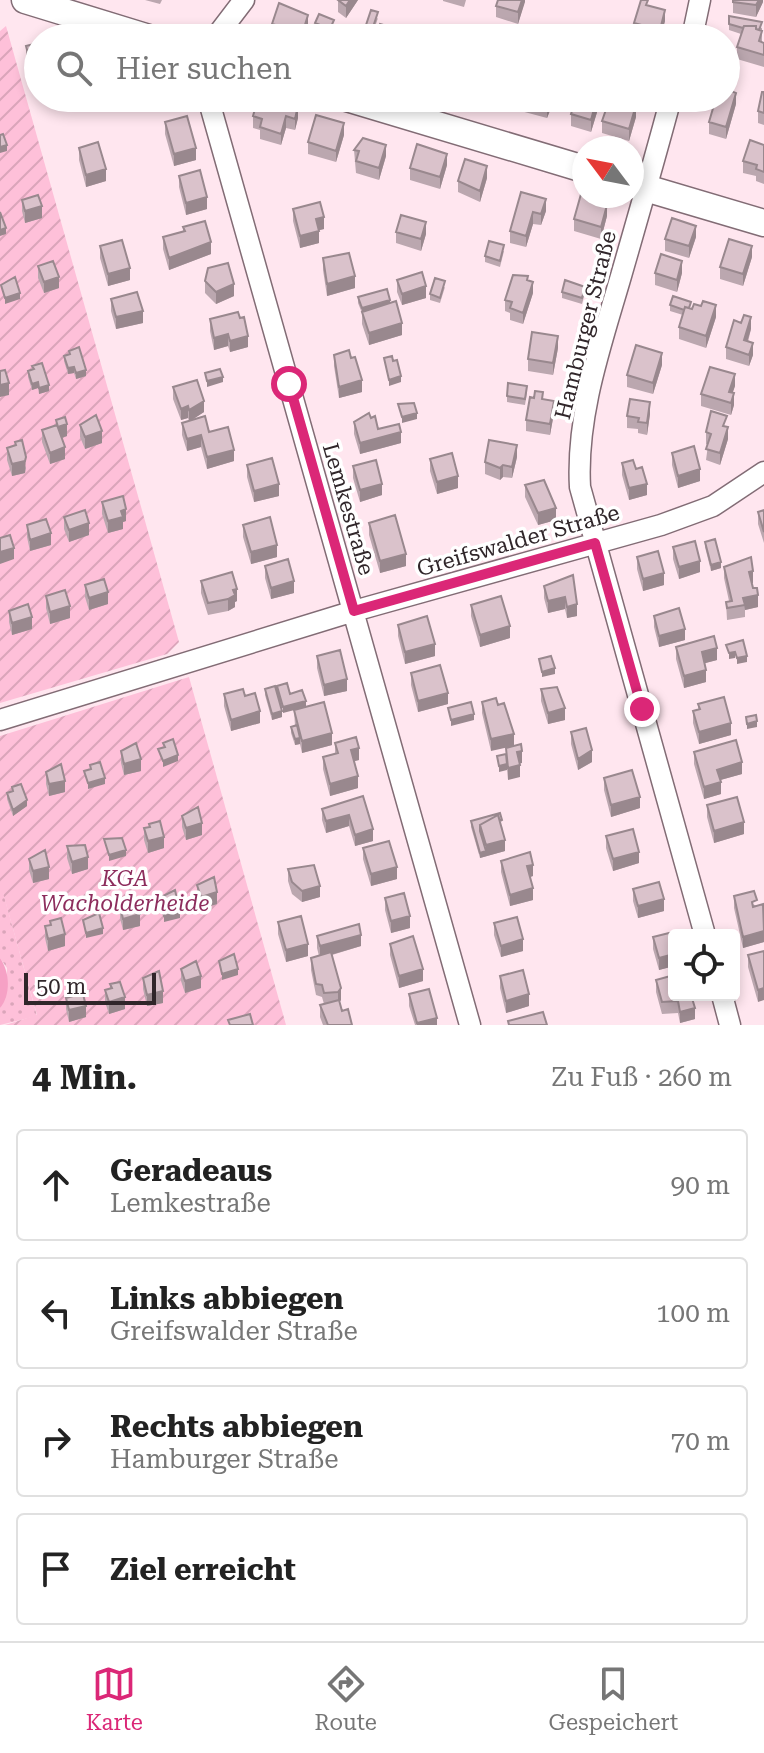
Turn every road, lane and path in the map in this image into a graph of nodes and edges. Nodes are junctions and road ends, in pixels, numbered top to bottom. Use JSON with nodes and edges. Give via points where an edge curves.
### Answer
{"nodes":[{"id":1,"x":244,"y":0,"type":"edge"},
{"id":2,"x":700,"y":0,"type":"edge"},
{"id":3,"x":30,"y":1,"type":"edge"},
{"id":4,"x":104,"y":24,"type":"edge"},
{"id":5,"x":226,"y":24,"type":"edge"},
{"id":6,"x":695,"y":24,"type":"edge"},
{"id":7,"x":212,"y":112,"type":"edge"},
{"id":8,"x":394,"y":112,"type":"edge"},
{"id":9,"x":666,"y":112,"type":"edge"},
{"id":10,"x":572,"y":165,"type":"edge"},
{"id":11,"x":644,"y":175,"type":"edge"},
{"id":12,"x":644,"y":187,"type":"edge"},
{"id":13,"x":635,"y":208,"type":"edge"},
{"id":14,"x":764,"y":223,"type":"edge"},
{"id":15,"x":764,"y":472,"type":"edge"},
{"id":16,"x":595,"y":543,"type":"junction"},
{"id":17,"x":354,"y":611,"type":"junction"},
{"id":18,"x":0,"y":720,"type":"edge"},
{"id":19,"x":703,"y":929,"type":"edge"},
{"id":20,"x":724,"y":1001,"type":"edge"},
{"id":21,"x":470,"y":1025,"type":"edge"},
{"id":22,"x":730,"y":1025,"type":"edge"}],
"edges":[{"from":1,"to":5,"type":"street"},
{"from":2,"to":6,"type":"street"},
{"from":3,"to":4,"type":"main road"},
{"from":7,"to":17,"type":"street","name":"Lemkestraße"},
{"from":8,"to":10,"type":"main road"},
{"from":9,"to":11,"type":"street","name":"Hamburger Straße"},
{"from":12,"to":14,"type":"main road"},
{"from":13,"to":16,"type":"street","name":"Hamburger Straße","via":[[585,409],[580,487]]},
{"from":15,"to":16,"type":"street","name":"Greifswalder Straße","via":[[713,506]]},
{"from":16,"to":17,"type":"street","name":"Greifswalder Straße"},
{"from":16,"to":19,"type":"street","name":"Hamburger Straße"},
{"from":17,"to":18,"type":"street","name":"Greifswalder Straße"},
{"from":17,"to":21,"type":"street","name":"Lemkestraße"},
{"from":20,"to":22,"type":"street"}]}
